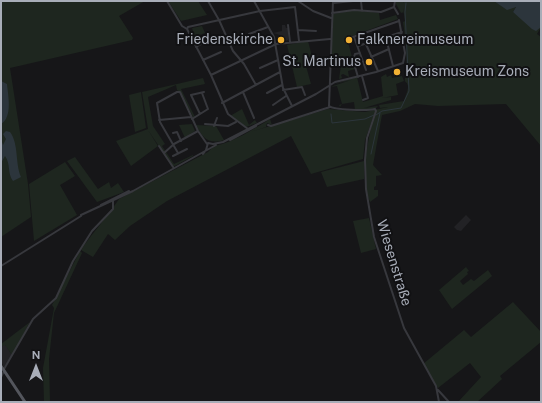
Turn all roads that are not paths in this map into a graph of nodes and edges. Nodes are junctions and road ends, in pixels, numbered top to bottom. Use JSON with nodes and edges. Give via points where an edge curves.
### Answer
{"nodes":[{"id":1,"x":167,"y":1,"type":"edge"},
{"id":2,"x":208,"y":1,"type":"edge"},
{"id":3,"x":254,"y":1,"type":"edge"},
{"id":4,"x":299,"y":1,"type":"edge"},
{"id":5,"x":353,"y":1,"type":"edge"},
{"id":6,"x":361,"y":1,"type":"edge"},
{"id":7,"x":395,"y":1,"type":"edge"},
{"id":8,"x":333,"y":2,"type":"edge"},
{"id":9,"x":295,"y":7,"type":"junction"},
{"id":10,"x":394,"y":7,"type":"junction"},
{"id":11,"x":362,"y":10,"type":"junction"},
{"id":12,"x":260,"y":11,"type":"junction"},
{"id":13,"x":332,"y":13,"type":"junction"},
{"id":14,"x":323,"y":14,"type":"junction"},
{"id":15,"x":331,"y":18,"type":"junction"},
{"id":16,"x":219,"y":20,"type":"junction"},
{"id":17,"x":399,"y":20,"type":"junction"},
{"id":18,"x":288,"y":25,"type":"dead end"},
{"id":19,"x":268,"y":26,"type":"junction"},
{"id":20,"x":186,"y":29,"type":"junction"},
{"id":21,"x":298,"y":30,"type":"junction"},
{"id":22,"x":316,"y":31,"type":"dead end"},
{"id":23,"x":402,"y":32,"type":"junction"},
{"id":24,"x":249,"y":34,"type":"dead end"},
{"id":25,"x":215,"y":36,"type":"dead end"},
{"id":26,"x":354,"y":37,"type":"junction"},
{"id":27,"x":350,"y":38,"type":"dead end"},
{"id":28,"x":386,"y":38,"type":"junction"},
{"id":29,"x":331,"y":39,"type":"junction"},
{"id":30,"x":290,"y":42,"type":"junction"},
{"id":31,"x":299,"y":42,"type":"junction"},
{"id":32,"x":366,"y":42,"type":"junction"},
{"id":33,"x":276,"y":44,"type":"junction"},
{"id":34,"x":358,"y":46,"type":"junction"},
{"id":35,"x":196,"y":47,"type":"junction"},
{"id":36,"x":389,"y":49,"type":"junction"},
{"id":37,"x":221,"y":52,"type":"dead end"},
{"id":38,"x":360,"y":53,"type":"junction"},
{"id":39,"x":371,"y":56,"type":"junction"},
{"id":40,"x":203,"y":60,"type":"junction"},
{"id":41,"x":278,"y":60,"type":"junction"},
{"id":42,"x":241,"y":61,"type":"junction"},
{"id":43,"x":393,"y":66,"type":"junction"},
{"id":44,"x":260,"y":68,"type":"dead end"},
{"id":45,"x":378,"y":71,"type":"junction"},
{"id":46,"x":280,"y":72,"type":"junction"},
{"id":47,"x":367,"y":74,"type":"junction"},
{"id":48,"x":211,"y":75,"type":"junction"},
{"id":49,"x":362,"y":76,"type":"junction"},
{"id":50,"x":358,"y":77,"type":"junction"},
{"id":51,"x":330,"y":80,"type":"junction"},
{"id":52,"x":335,"y":82,"type":"junction"},
{"id":53,"x":329,"y":84,"type":"junction"},
{"id":54,"x":256,"y":85,"type":"junction"},
{"id":55,"x":282,"y":85,"type":"junction"},
{"id":56,"x":283,"y":90,"type":"junction"},
{"id":57,"x":243,"y":92,"type":"junction"},
{"id":58,"x":267,"y":93,"type":"dead end"},
{"id":59,"x":305,"y":95,"type":"dead end"},
{"id":60,"x":286,"y":96,"type":"junction"},
{"id":61,"x":363,"y":100,"type":"dead end"},
{"id":62,"x":222,"y":103,"type":"junction"},
{"id":63,"x":273,"y":105,"type":"dead end"},
{"id":64,"x":292,"y":106,"type":"junction"},
{"id":65,"x":330,"y":107,"type":"junction"},
{"id":66,"x":200,"y":114,"type":"junction"},
{"id":67,"x":191,"y":118,"type":"junction"},
{"id":68,"x":217,"y":118,"type":"dead end"},
{"id":69,"x":254,"y":118,"type":"dead end"},
{"id":70,"x":159,"y":120,"type":"junction"},
{"id":71,"x":236,"y":122,"type":"junction"},
{"id":72,"x":205,"y":124,"type":"dead end"},
{"id":73,"x":268,"y":125,"type":"dead end"},
{"id":74,"x":214,"y":126,"type":"junction"},
{"id":75,"x":246,"y":130,"type":"junction"},
{"id":76,"x":198,"y":131,"type":"junction"},
{"id":77,"x":172,"y":133,"type":"dead end"},
{"id":78,"x":181,"y":141,"type":"junction"},
{"id":79,"x":174,"y":144,"type":"junction"},
{"id":80,"x":213,"y":145,"type":"junction"},
{"id":81,"x":159,"y":146,"type":"dead end"},
{"id":82,"x":208,"y":146,"type":"junction"},
{"id":83,"x":187,"y":149,"type":"dead end"},
{"id":84,"x":164,"y":153,"type":"junction"},
{"id":85,"x":178,"y":153,"type":"junction"},
{"id":86,"x":173,"y":156,"type":"dead end"},
{"id":87,"x":173,"y":167,"type":"dead end"},
{"id":88,"x":114,"y":200,"type":"junction"},
{"id":89,"x":1,"y":266,"type":"edge"},
{"id":90,"x":1,"y":366,"type":"edge"},
{"id":91,"x":4,"y":370,"type":"junction"},
{"id":92,"x":1,"y":377,"type":"edge"},
{"id":93,"x":437,"y":389,"type":"junction"},
{"id":94,"x":25,"y":402,"type":"edge"},
{"id":95,"x":439,"y":402,"type":"edge"},
{"id":96,"x":449,"y":402,"type":"edge"}],
"edges":[{"from":1,"to":20,"type":"street"},
{"from":2,"to":16,"type":"street"},
{"from":3,"to":12,"type":"street"},
{"from":4,"to":9,"type":"street"},
{"from":4,"to":14,"type":"street"},
{"from":5,"to":8,"type":"street"},
{"from":6,"to":11,"type":"street"},
{"from":7,"to":10,"type":"street"},
{"from":8,"to":13,"type":"street"},
{"from":9,"to":12,"type":"street"},
{"from":9,"to":21,"type":"street"},
{"from":10,"to":11,"type":"street","via":[[381,12]]},
{"from":10,"to":17,"type":"street"},
{"from":11,"to":13,"type":"street"},
{"from":12,"to":16,"type":"street"},
{"from":12,"to":19,"type":"street"},
{"from":13,"to":14,"type":"street"},
{"from":13,"to":15,"type":"street"},
{"from":14,"to":15,"type":"street"},
{"from":15,"to":29,"type":"street"},
{"from":16,"to":20,"type":"street"},
{"from":16,"to":42,"type":"street","via":[[229,43]]},
{"from":17,"to":23,"type":"street"},
{"from":17,"to":26,"type":"street"},
{"from":18,"to":30,"type":"street"},
{"from":19,"to":24,"type":"street"},
{"from":19,"to":33,"type":"street"},
{"from":20,"to":35,"type":"street"},
{"from":21,"to":22,"type":"street"},
{"from":21,"to":31,"type":"street"},
{"from":23,"to":28,"type":"street"},
{"from":23,"to":43,"type":"street","via":[[406,56],[403,63]]},
{"from":25,"to":35,"type":"street"},
{"from":26,"to":27,"type":"street"},
{"from":26,"to":34,"type":"street"},
{"from":28,"to":32,"type":"street"},
{"from":28,"to":36,"type":"street"},
{"from":29,"to":31,"type":"street"},
{"from":29,"to":51,"type":"street"},
{"from":30,"to":31,"type":"street"},
{"from":30,"to":33,"type":"street"},
{"from":32,"to":34,"type":"street"},
{"from":32,"to":39,"type":"street"},
{"from":33,"to":41,"type":"street"},
{"from":33,"to":42,"type":"street"},
{"from":34,"to":38,"type":"street"},
{"from":35,"to":40,"type":"street"},
{"from":36,"to":39,"type":"street"},
{"from":36,"to":43,"type":"street"},
{"from":37,"to":40,"type":"street"},
{"from":38,"to":47,"type":"street"},
{"from":38,"to":50,"type":"street","via":[[355,54],[354,60]]},
{"from":39,"to":45,"type":"street"},
{"from":40,"to":48,"type":"street"},
{"from":41,"to":44,"type":"street"},
{"from":41,"to":46,"type":"street"},
{"from":42,"to":48,"type":"street"},
{"from":42,"to":54,"type":"street"},
{"from":43,"to":45,"type":"street"},
{"from":45,"to":47,"type":"street"},
{"from":46,"to":54,"type":"street"},
{"from":46,"to":55,"type":"street"},
{"from":47,"to":49,"type":"street"},
{"from":48,"to":62,"type":"street"},
{"from":49,"to":50,"type":"street"},
{"from":49,"to":61,"type":"street","via":[[368,98]]},
{"from":50,"to":52,"type":"street"},
{"from":51,"to":52,"type":"street"},
{"from":51,"to":53,"type":"street"},
{"from":52,"to":53,"type":"street"},
{"from":53,"to":64,"type":"street"},
{"from":53,"to":65,"type":"street"},
{"from":54,"to":57,"type":"street"},
{"from":55,"to":56,"type":"street"},
{"from":55,"to":58,"type":"street"},
{"from":56,"to":59,"type":"street","via":[[302,87]]},
{"from":56,"to":60,"type":"street"},
{"from":57,"to":62,"type":"street"},
{"from":57,"to":69,"type":"street"},
{"from":60,"to":63,"type":"street"},
{"from":60,"to":64,"type":"street"},
{"from":62,"to":71,"type":"street"},
{"from":64,"to":75,"type":"street"},
{"from":65,"to":73,"type":"street"},
{"from":65,"to":93,"type":"street","name":"Wiesenstraße","via":[[376,111],[367,138],[365,159],[366,189],[374,237],[404,328]]},
{"from":66,"to":66,"type":"street","via":[[208,109],[203,92],[189,96]]},
{"from":66,"to":67,"type":"street"},
{"from":67,"to":70,"type":"street"},
{"from":67,"to":70,"type":"street","via":[[179,92],[157,102]]},
{"from":67,"to":76,"type":"street"},
{"from":68,"to":74,"type":"street"},
{"from":70,"to":79,"type":"street"},
{"from":71,"to":74,"type":"street","via":[[230,126]]},
{"from":71,"to":75,"type":"street"},
{"from":72,"to":74,"type":"street"},
{"from":75,"to":80,"type":"street"},
{"from":75,"to":80,"type":"street","via":[[223,144]]},
{"from":76,"to":78,"type":"street"},
{"from":76,"to":82,"type":"street"},
{"from":77,"to":78,"type":"street","via":[[177,132]]},
{"from":78,"to":79,"type":"street"},
{"from":79,"to":84,"type":"street"},
{"from":79,"to":85,"type":"street"},
{"from":80,"to":82,"type":"street"},
{"from":80,"to":82,"type":"street"},
{"from":81,"to":84,"type":"street"},
{"from":82,"to":88,"type":"street","via":[[202,154]]},
{"from":83,"to":85,"type":"street"},
{"from":84,"to":87,"type":"street"},
{"from":85,"to":86,"type":"street"},
{"from":88,"to":89,"type":"street","via":[[81,215]]},
{"from":88,"to":91,"type":"street","via":[[113,209],[95,226],[78,253],[56,298],[33,320]]},
{"from":90,"to":91,"type":"main road"},
{"from":91,"to":92,"type":"street"},
{"from":91,"to":94,"type":"main road"},
{"from":93,"to":95,"type":"street"},
{"from":93,"to":96,"type":"street"}]}
